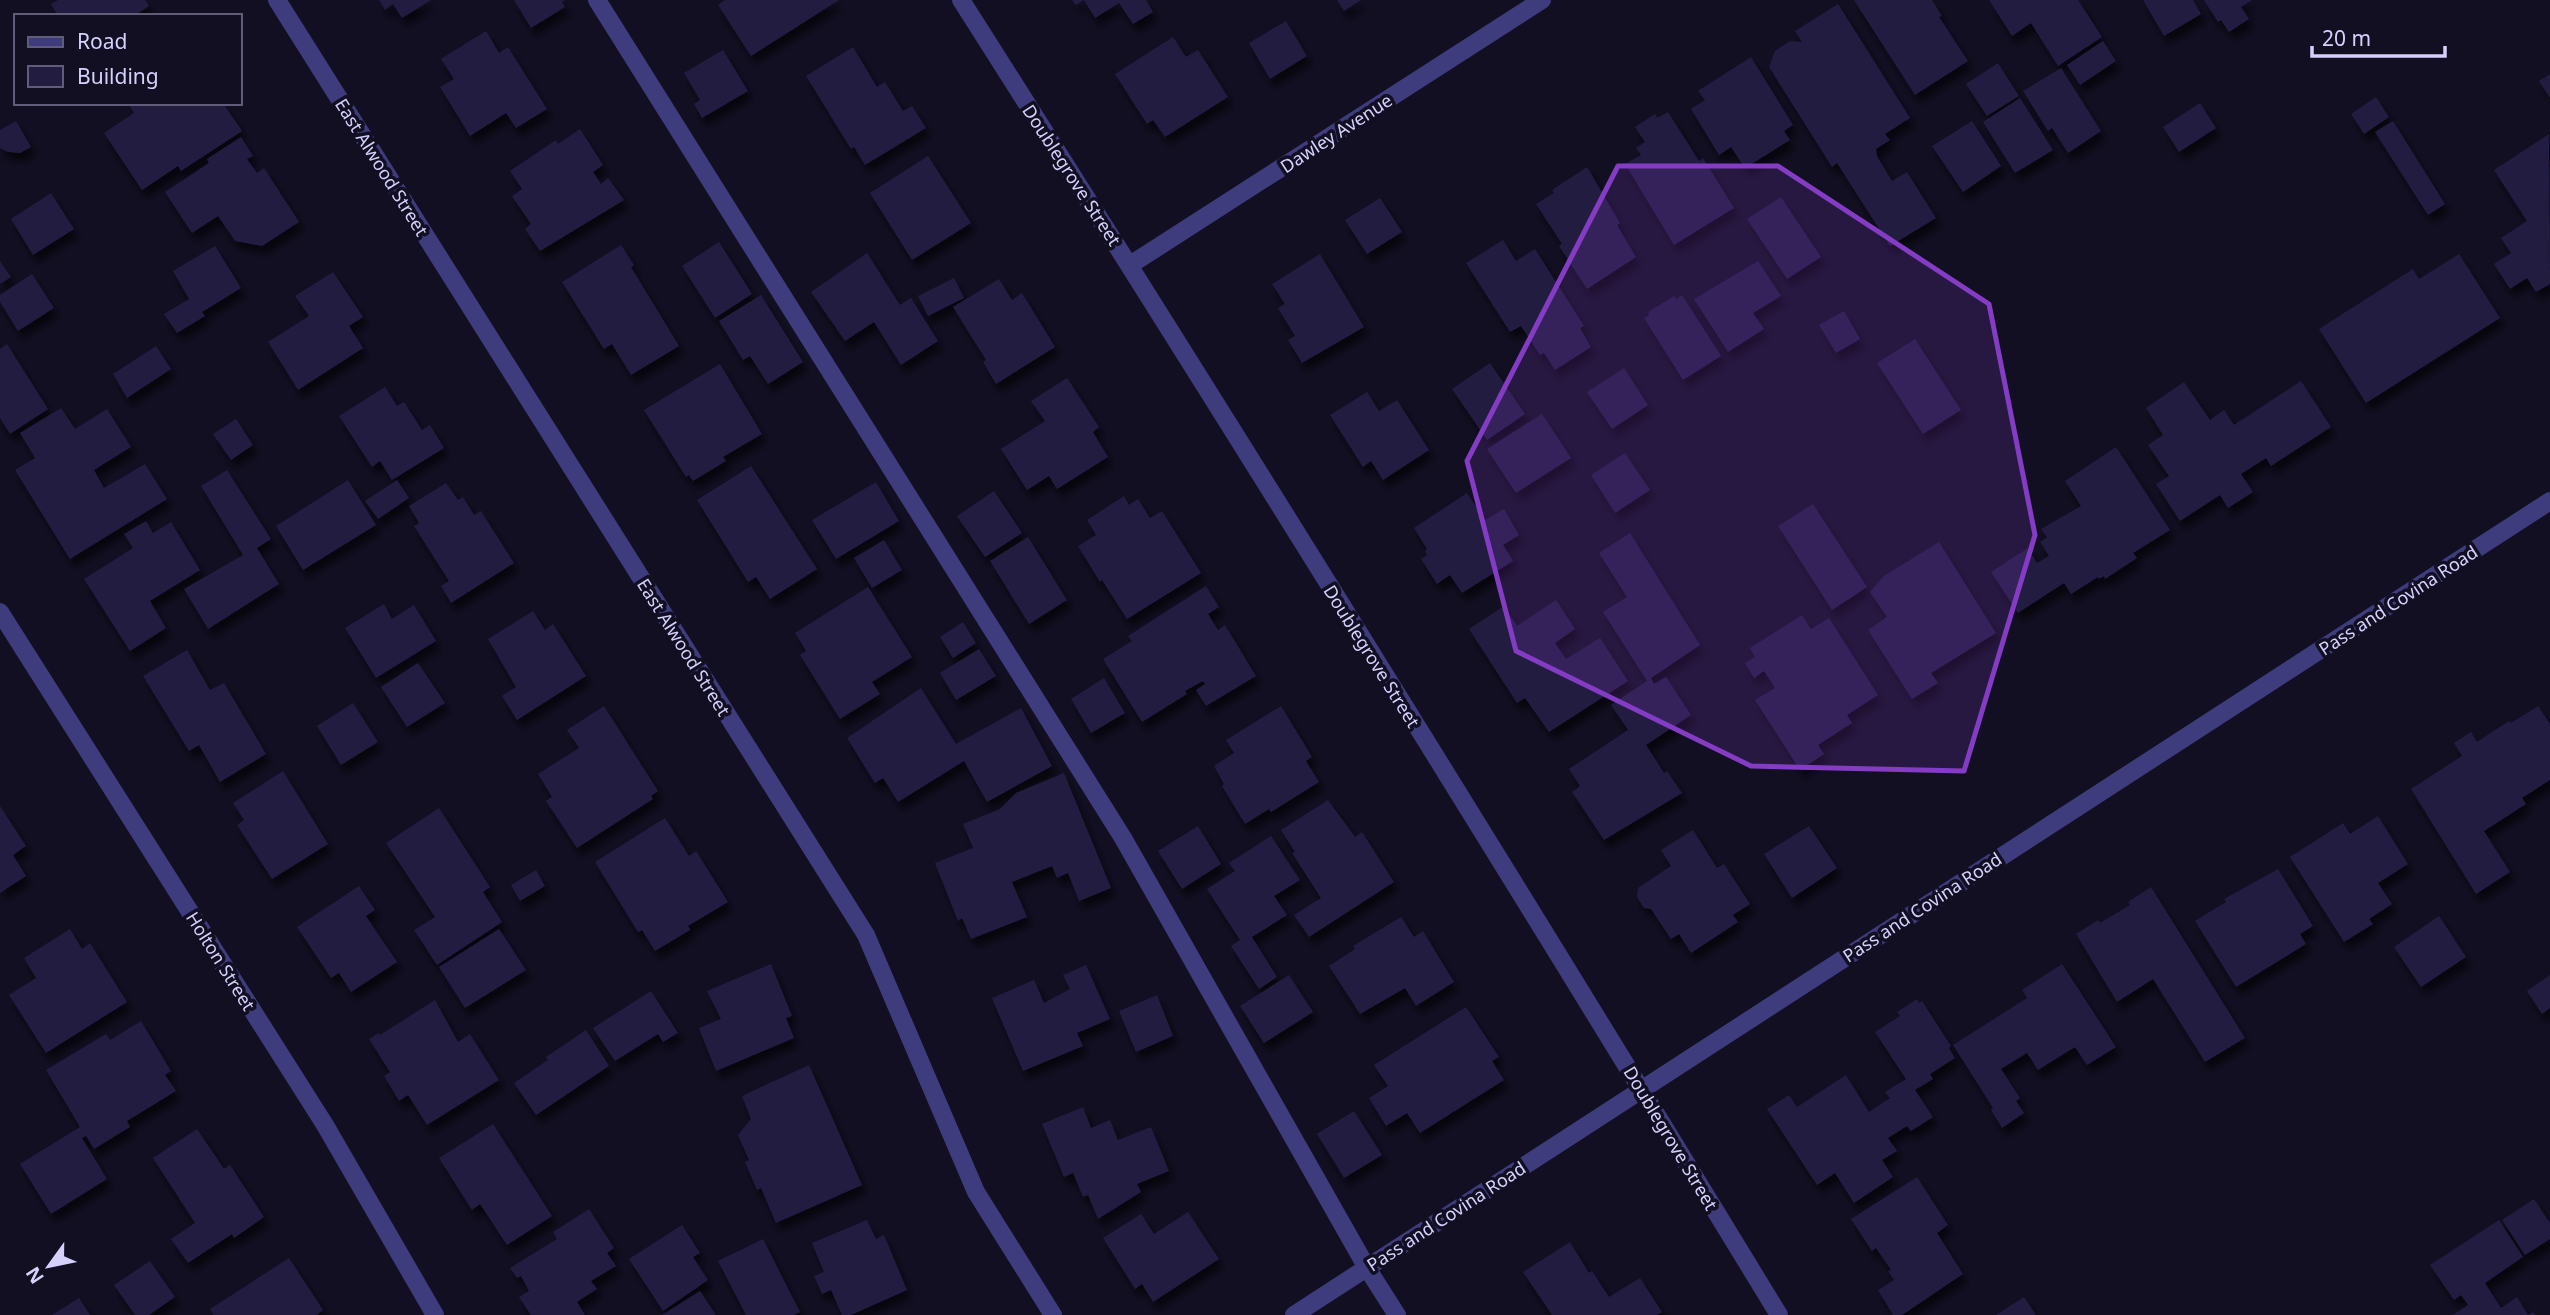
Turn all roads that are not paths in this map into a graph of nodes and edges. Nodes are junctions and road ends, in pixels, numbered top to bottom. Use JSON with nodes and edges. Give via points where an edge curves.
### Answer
{"nodes":[{"id":1,"x":277,"y":0,"type":"edge"},
{"id":2,"x":597,"y":0,"type":"edge"},
{"id":3,"x":961,"y":0,"type":"edge"},
{"id":4,"x":1542,"y":0,"type":"edge"},
{"id":5,"x":1130,"y":265,"type":"junction"},
{"id":6,"x":2550,"y":501,"type":"edge"},
{"id":7,"x":0,"y":612,"type":"edge"},
{"id":8,"x":1641,"y":1089,"type":"junction"},
{"id":9,"x":1367,"y":1268,"type":"junction"},
{"id":10,"x":435,"y":1315,"type":"edge"},
{"id":11,"x":1053,"y":1315,"type":"edge"},
{"id":12,"x":1294,"y":1315,"type":"edge"},
{"id":13,"x":1397,"y":1315,"type":"edge"},
{"id":14,"x":1779,"y":1315,"type":"edge"}],
"edges":[{"from":1,"to":11,"type":"street","name":"East Alwood Street","via":[[866,935],[976,1192]]},
{"from":2,"to":9,"type":"street","via":[[1123,838]]},
{"from":3,"to":5,"type":"street","name":"Doublegrove Street"},
{"from":4,"to":5,"type":"street","name":"Dawley Avenue"},
{"from":5,"to":8,"type":"street","name":"Doublegrove Street"},
{"from":6,"to":8,"type":"street","name":"Pass and Covina Road"},
{"from":7,"to":10,"type":"street","name":"Holton Street","via":[[325,1125]]},
{"from":8,"to":9,"type":"street","name":"Pass and Covina Road"},
{"from":8,"to":14,"type":"street","name":"Doublegrove Street"},
{"from":9,"to":12,"type":"street","name":"Pass and Covina Road"},
{"from":9,"to":13,"type":"street"}]}
